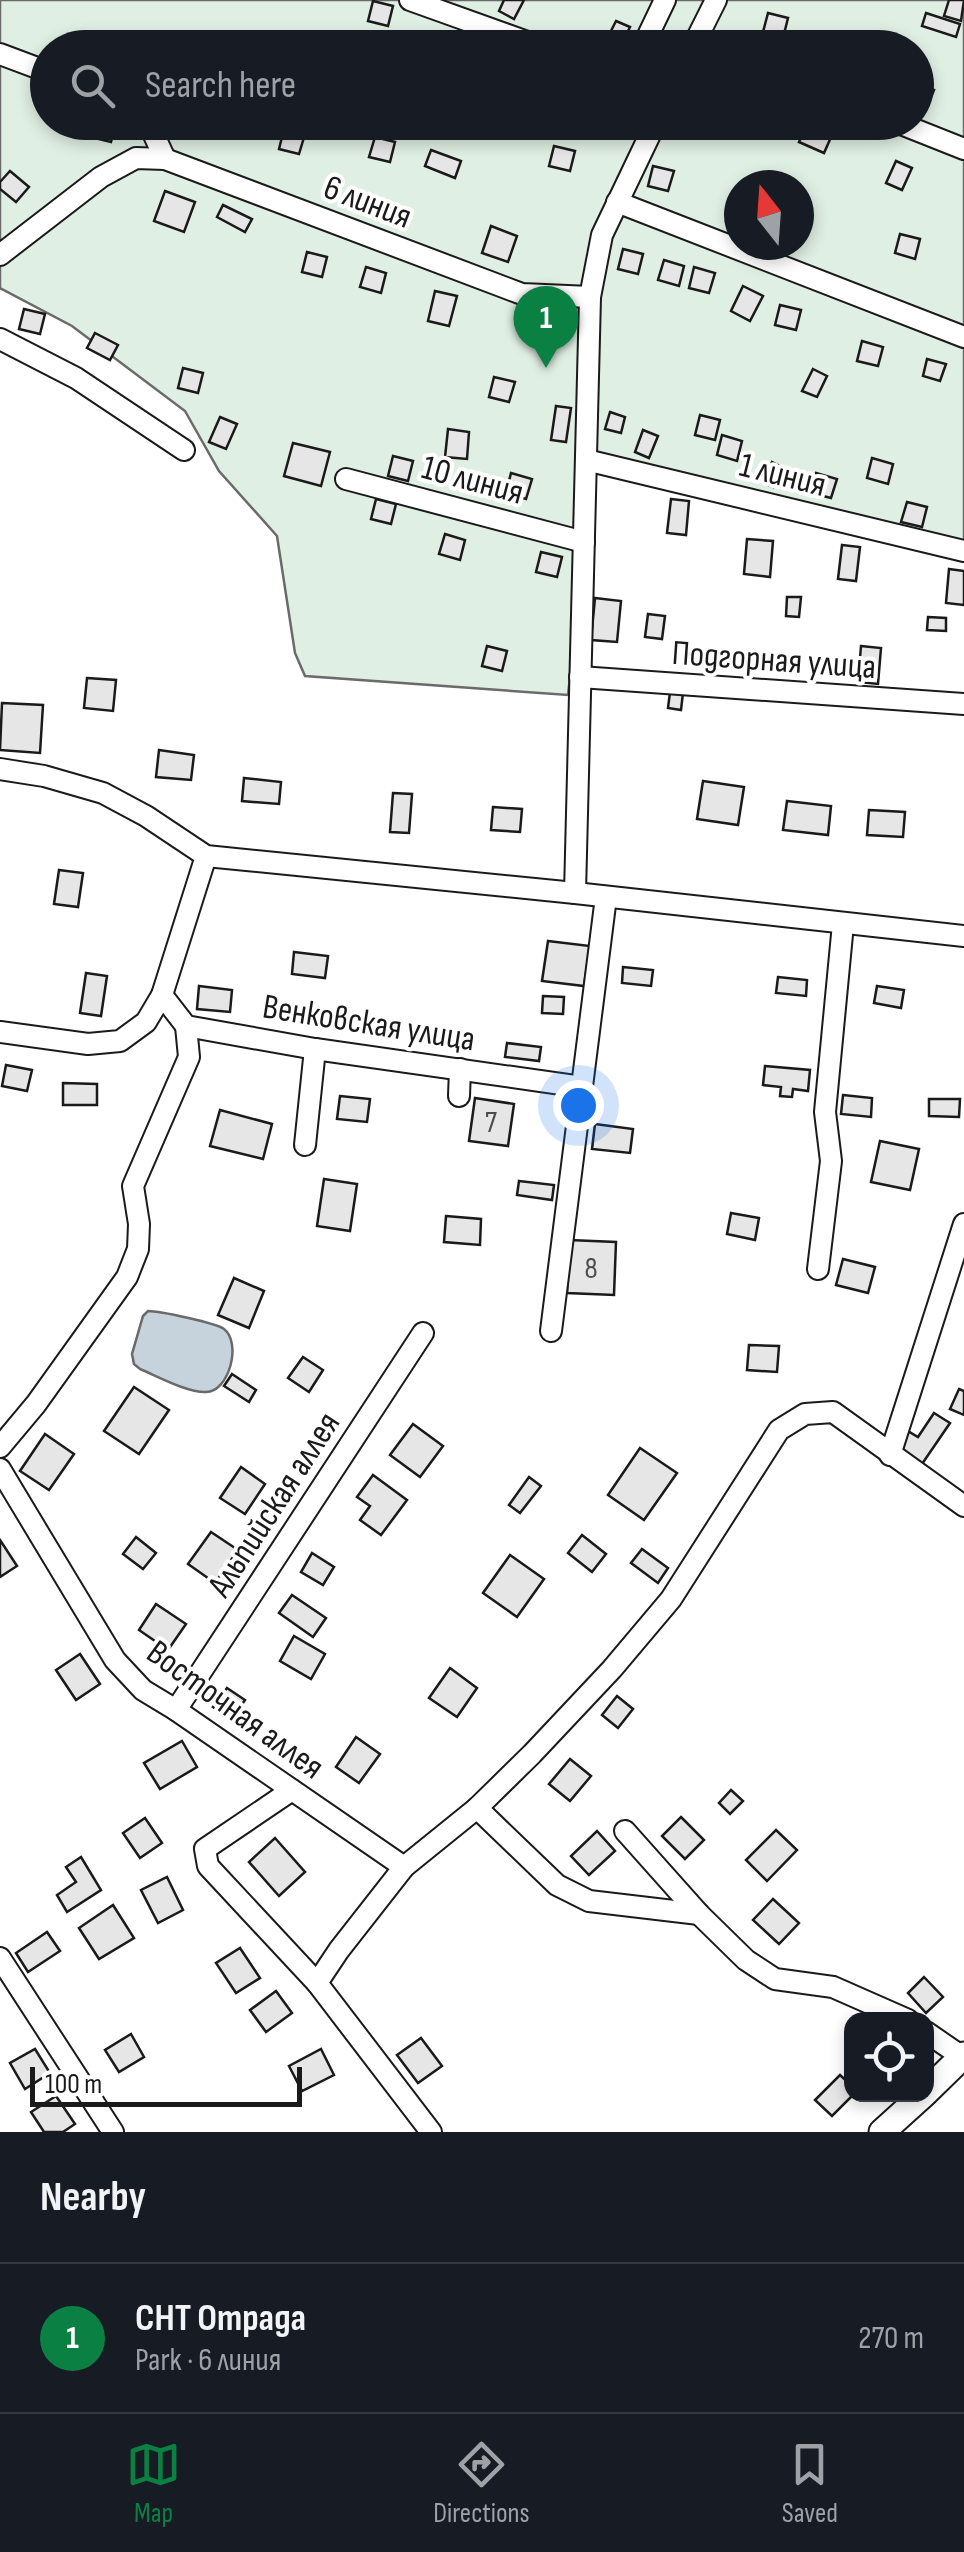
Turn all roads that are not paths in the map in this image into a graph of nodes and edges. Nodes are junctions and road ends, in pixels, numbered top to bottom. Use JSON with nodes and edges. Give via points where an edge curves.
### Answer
{"nodes":[{"id":1,"x":410,"y":0,"type":"edge"},
{"id":2,"x":664,"y":0,"type":"edge"},
{"id":3,"x":716,"y":0,"type":"edge"},
{"id":4,"x":494,"y":30,"type":"edge"},
{"id":5,"x":650,"y":30,"type":"edge"},
{"id":6,"x":703,"y":30,"type":"edge"},
{"id":7,"x":0,"y":54,"type":"edge"},
{"id":8,"x":30,"y":65,"type":"edge"},
{"id":9,"x":934,"y":137,"type":"edge"},
{"id":10,"x":156,"y":140,"type":"edge"},
{"id":11,"x":647,"y":140,"type":"edge"},
{"id":12,"x":964,"y":149,"type":"edge"},
{"id":13,"x":165,"y":160,"type":"junction"},
{"id":14,"x":617,"y":202,"type":"junction"},
{"id":15,"x":0,"y":255,"type":"edge"},
{"id":16,"x":590,"y":297,"type":"junction"},
{"id":17,"x":964,"y":337,"type":"edge"},
{"id":18,"x":0,"y":339,"type":"edge"},
{"id":19,"x":184,"y":450,"type":"dead end"},
{"id":20,"x":586,"y":460,"type":"junction"},
{"id":21,"x":346,"y":479,"type":"dead end"},
{"id":22,"x":584,"y":542,"type":"junction"},
{"id":23,"x":964,"y":551,"type":"edge"},
{"id":24,"x":580,"y":677,"type":"junction"},
{"id":25,"x":964,"y":704,"type":"edge"},
{"id":26,"x":0,"y":770,"type":"edge"},
{"id":27,"x":206,"y":856,"type":"junction"},
{"id":28,"x":574,"y":893,"type":"junction"},
{"id":29,"x":606,"y":897,"type":"junction"},
{"id":30,"x":843,"y":924,"type":"junction"},
{"id":31,"x":964,"y":936,"type":"edge"},
{"id":32,"x":162,"y":995,"type":"junction"},
{"id":33,"x":186,"y":1026,"type":"junction"},
{"id":34,"x":0,"y":1032,"type":"edge"},
{"id":35,"x":315,"y":1049,"type":"junction"},
{"id":36,"x":460,"y":1069,"type":"junction"},
{"id":37,"x":582,"y":1088,"type":"junction"},
{"id":38,"x":458,"y":1096,"type":"dead end"},
{"id":39,"x":305,"y":1144,"type":"dead end"},
{"id":40,"x":964,"y":1224,"type":"edge"},
{"id":41,"x":818,"y":1269,"type":"dead end"},
{"id":42,"x":550,"y":1332,"type":"dead end"},
{"id":43,"x":423,"y":1333,"type":"dead end"},
{"id":44,"x":0,"y":1448,"type":"edge"},
{"id":45,"x":890,"y":1454,"type":"junction"},
{"id":46,"x":0,"y":1469,"type":"edge"},
{"id":47,"x":964,"y":1506,"type":"edge"},
{"id":48,"x":176,"y":1710,"type":"junction"},
{"id":49,"x":292,"y":1790,"type":"junction"},
{"id":50,"x":476,"y":1808,"type":"junction"},
{"id":51,"x":624,"y":1831,"type":"dead end"},
{"id":52,"x":404,"y":1867,"type":"junction"},
{"id":53,"x":699,"y":1914,"type":"junction"},
{"id":54,"x":0,"y":1958,"type":"edge"},
{"id":55,"x":317,"y":1983,"type":"junction"},
{"id":56,"x":890,"y":2012,"type":"edge"},
{"id":57,"x":934,"y":2037,"type":"edge"},
{"id":58,"x":964,"y":2057,"type":"edge"},
{"id":59,"x":934,"y":2085,"type":"edge"},
{"id":60,"x":916,"y":2102,"type":"edge"},
{"id":61,"x":113,"y":2132,"type":"edge"},
{"id":62,"x":431,"y":2132,"type":"edge"},
{"id":63,"x":882,"y":2132,"type":"edge"}],
"edges":[{"from":1,"to":4,"type":"street"},
{"from":2,"to":5,"type":"street"},
{"from":3,"to":6,"type":"street"},
{"from":7,"to":8,"type":"street"},
{"from":9,"to":12,"type":"street"},
{"from":10,"to":13,"type":"street"},
{"from":11,"to":14,"type":"street"},
{"from":13,"to":15,"type":"street","via":[[136,158],[101,176]]},
{"from":13,"to":16,"type":"street","name":"6 линия","via":[[522,294]]},
{"from":14,"to":16,"type":"street","via":[[602,235]]},
{"from":14,"to":17,"type":"street"},
{"from":16,"to":20,"type":"street"},
{"from":18,"to":19,"type":"street","via":[[76,378]]},
{"from":20,"to":22,"type":"street"},
{"from":20,"to":23,"type":"street","name":"1 линия"},
{"from":21,"to":22,"type":"street","name":"10 линия"},
{"from":22,"to":24,"type":"street"},
{"from":24,"to":25,"type":"street","name":"Подгорная улица"},
{"from":24,"to":28,"type":"street"},
{"from":26,"to":27,"type":"street","via":[[103,792]]},
{"from":27,"to":28,"type":"street"},
{"from":27,"to":32,"type":"street"},
{"from":28,"to":29,"type":"street"},
{"from":29,"to":30,"type":"street"},
{"from":29,"to":37,"type":"street"},
{"from":30,"to":31,"type":"street"},
{"from":30,"to":41,"type":"street","via":[[825,1112],[831,1161]]},
{"from":32,"to":33,"type":"street"},
{"from":32,"to":34,"type":"street","via":[[146,1022],[120,1041],[88,1044]]},
{"from":33,"to":35,"type":"street","name":"Венковская улица"},
{"from":33,"to":44,"type":"street","via":[[188,1057],[132,1186],[138,1249],[128,1277]]},
{"from":35,"to":36,"type":"street","name":"Венковская улица"},
{"from":35,"to":39,"type":"street"},
{"from":36,"to":37,"type":"street","name":"Венковская улица"},
{"from":36,"to":38,"type":"street"},
{"from":37,"to":42,"type":"street"},
{"from":40,"to":45,"type":"street"},
{"from":43,"to":48,"type":"street","name":"Альпийская аллея"},
{"from":45,"to":47,"type":"street"},
{"from":45,"to":50,"type":"street","via":[[833,1412],[805,1414],[779,1430],[671,1599]]},
{"from":46,"to":48,"type":"street","name":"Восточная аллея","via":[[115,1660],[143,1690]]},
{"from":48,"to":49,"type":"street","name":"Восточная аллея"},
{"from":49,"to":52,"type":"street","name":"Восточная аллея"},
{"from":49,"to":55,"type":"street","via":[[205,1850],[208,1866]]},
{"from":50,"to":52,"type":"street"},
{"from":50,"to":53,"type":"street","via":[[557,1886],[590,1901]]},
{"from":51,"to":53,"type":"street"},
{"from":52,"to":55,"type":"street"},
{"from":53,"to":56,"type":"street","via":[[775,1980],[833,1987]]},
{"from":54,"to":61,"type":"street"},
{"from":55,"to":62,"type":"street"},
{"from":57,"to":58,"type":"street"},
{"from":58,"to":59,"type":"main road"},
{"from":60,"to":63,"type":"main road"}]}
